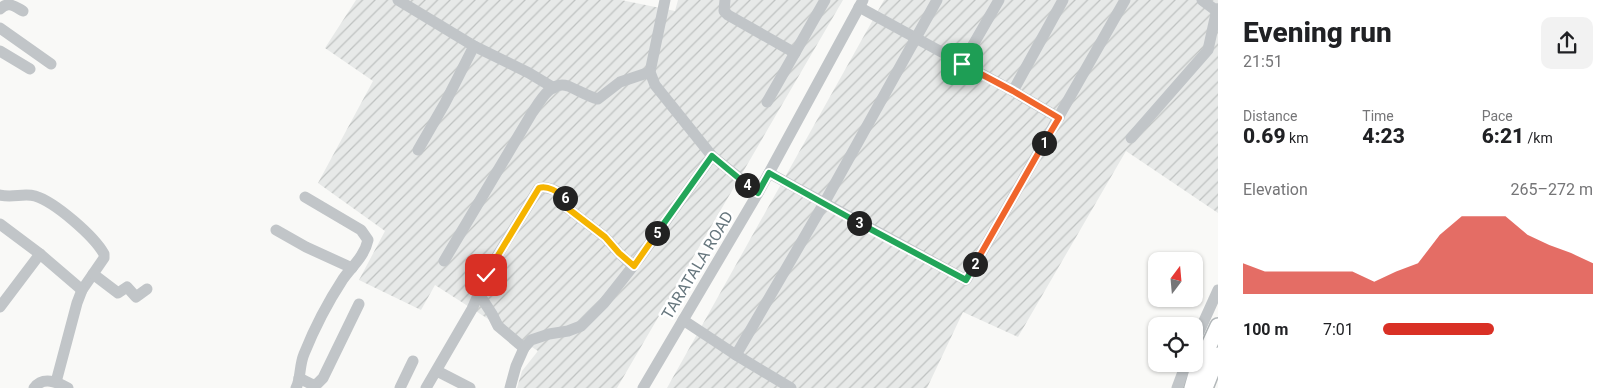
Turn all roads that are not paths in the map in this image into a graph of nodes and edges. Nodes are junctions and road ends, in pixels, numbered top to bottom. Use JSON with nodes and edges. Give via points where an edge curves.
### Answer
{"nodes":[{"id":1,"x":398,"y":0,"type":"edge"},
{"id":2,"x":664,"y":0,"type":"edge"},
{"id":3,"x":724,"y":0,"type":"edge"},
{"id":4,"x":825,"y":0,"type":"edge"},
{"id":5,"x":937,"y":0,"type":"edge"},
{"id":6,"x":999,"y":0,"type":"edge"},
{"id":7,"x":1063,"y":0,"type":"edge"},
{"id":8,"x":1125,"y":0,"type":"edge"},
{"id":9,"x":1202,"y":0,"type":"edge"},
{"id":10,"x":861,"y":4,"type":"edge"},
{"id":11,"x":0,"y":9,"type":"edge"},
{"id":12,"x":1217,"y":9,"type":"edge"},
{"id":13,"x":23,"y":11,"type":"dead end"},
{"id":14,"x":0,"y":28,"type":"edge"},
{"id":15,"x":915,"y":38,"type":"junction"},
{"id":16,"x":474,"y":46,"type":"junction"},
{"id":17,"x":0,"y":51,"type":"edge"},
{"id":18,"x":795,"y":53,"type":"junction"},
{"id":19,"x":51,"y":64,"type":"dead end"},
{"id":20,"x":962,"y":64,"type":"junction"},
{"id":21,"x":30,"y":69,"type":"dead end"},
{"id":22,"x":650,"y":72,"type":"junction"},
{"id":23,"x":554,"y":88,"type":"junction"},
{"id":24,"x":1013,"y":91,"type":"junction"},
{"id":25,"x":767,"y":102,"type":"dead end"},
{"id":26,"x":1059,"y":118,"type":"junction"},
{"id":27,"x":1131,"y":138,"type":"dead end"},
{"id":28,"x":418,"y":150,"type":"dead end"},
{"id":29,"x":712,"y":156,"type":"junction"},
{"id":30,"x":769,"y":173,"type":"junction"},
{"id":31,"x":758,"y":193,"type":"junction"},
{"id":32,"x":306,"y":197,"type":"dead end"},
{"id":33,"x":2,"y":198,"type":"edge"},
{"id":34,"x":824,"y":204,"type":"junction"},
{"id":35,"x":0,"y":224,"type":"edge"},
{"id":36,"x":276,"y":230,"type":"dead end"},
{"id":37,"x":40,"y":254,"type":"junction"},
{"id":38,"x":444,"y":261,"type":"dead end"},
{"id":39,"x":634,"y":266,"type":"junction"},
{"id":40,"x":352,"y":268,"type":"junction"},
{"id":41,"x":93,"y":274,"type":"junction"},
{"id":42,"x":147,"y":288,"type":"dead end"},
{"id":43,"x":82,"y":290,"type":"junction"},
{"id":44,"x":1218,"y":290,"type":"edge"},
{"id":45,"x":479,"y":294,"type":"junction"},
{"id":46,"x":359,"y":304,"type":"dead end"},
{"id":47,"x":0,"y":307,"type":"edge"},
{"id":48,"x":683,"y":320,"type":"junction"},
{"id":49,"x":1203,"y":323,"type":"edge"},
{"id":50,"x":1218,"y":326,"type":"edge"},
{"id":51,"x":524,"y":348,"type":"junction"},
{"id":52,"x":736,"y":355,"type":"junction"},
{"id":53,"x":1218,"y":355,"type":"edge"},
{"id":54,"x":413,"y":362,"type":"dead end"},
{"id":55,"x":436,"y":371,"type":"junction"},
{"id":56,"x":1183,"y":372,"type":"edge"},
{"id":57,"x":298,"y":383,"type":"edge"},
{"id":58,"x":64,"y":386,"type":"edge"},
{"id":59,"x":34,"y":388,"type":"edge"},
{"id":60,"x":400,"y":388,"type":"edge"},
{"id":61,"x":426,"y":388,"type":"edge"},
{"id":62,"x":470,"y":388,"type":"edge"},
{"id":63,"x":510,"y":388,"type":"edge"},
{"id":64,"x":643,"y":388,"type":"edge"},
{"id":65,"x":791,"y":388,"type":"edge"},
{"id":66,"x":1177,"y":388,"type":"edge"},
{"id":67,"x":1192,"y":388,"type":"edge"},
{"id":68,"x":1205,"y":388,"type":"edge"}],
"edges":[{"from":1,"to":16,"type":"street"},
{"from":2,"to":22,"type":"street"},
{"from":3,"to":18,"type":"street","via":[[724,11],[728,15]]},
{"from":4,"to":18,"type":"street"},
{"from":5,"to":15,"type":"street"},
{"from":6,"to":20,"type":"street"},
{"from":7,"to":24,"type":"street"},
{"from":8,"to":26,"type":"street"},
{"from":9,"to":12,"type":"street"},
{"from":10,"to":15,"type":"street"},
{"from":10,"to":30,"type":"street","name":"TARATALA ROAD"},
{"from":11,"to":13,"type":"street","via":[[9,4]]},
{"from":12,"to":27,"type":"street","via":[[1208,50]]},
{"from":14,"to":19,"type":"street"},
{"from":15,"to":20,"type":"street"},
{"from":15,"to":34,"type":"street"},
{"from":16,"to":23,"type":"street"},
{"from":16,"to":28,"type":"street"},
{"from":17,"to":21,"type":"street"},
{"from":18,"to":25,"type":"street"},
{"from":20,"to":24,"type":"street"},
{"from":22,"to":23,"type":"street","via":[[620,82],[598,98],[566,85]]},
{"from":22,"to":29,"type":"street","via":[[655,85]]},
{"from":23,"to":38,"type":"street","via":[[546,93],[532,113]]},
{"from":24,"to":26,"type":"street"},
{"from":26,"to":34,"type":"street","via":[[966,280]]},
{"from":29,"to":31,"type":"street"},
{"from":29,"to":39,"type":"street"},
{"from":30,"to":31,"type":"street","name":"TARATALA ROAD"},
{"from":30,"to":34,"type":"street"},
{"from":31,"to":48,"type":"street","name":"TARATALA ROAD"},
{"from":32,"to":40,"type":"street","via":[[366,235],[366,248]]},
{"from":33,"to":41,"type":"street","via":[[35,196],[78,224],[104,254]]},
{"from":34,"to":52,"type":"street"},
{"from":35,"to":37,"type":"street"},
{"from":36,"to":40,"type":"street"},
{"from":37,"to":43,"type":"street"},
{"from":37,"to":47,"type":"street"},
{"from":39,"to":45,"type":"street","via":[[605,237],[566,207],[562,195],[542,186],[491,266]]},
{"from":39,"to":51,"type":"street","via":[[581,326],[531,340]]},
{"from":40,"to":57,"type":"street","via":[[304,353]]},
{"from":41,"to":42,"type":"street","via":[[118,293],[127,287],[136,297]]},
{"from":41,"to":43,"type":"street"},
{"from":43,"to":58,"type":"street","via":[[77,303]]},
{"from":44,"to":49,"type":"street"},
{"from":45,"to":51,"type":"street","via":[[498,326]]},
{"from":45,"to":55,"type":"street"},
{"from":46,"to":57,"type":"street","via":[[322,378],[313,385]]},
{"from":48,"to":52,"type":"street"},
{"from":48,"to":64,"type":"street","name":"TARATALA ROAD"},
{"from":50,"to":67,"type":"main road"},
{"from":51,"to":63,"type":"street"},
{"from":52,"to":65,"type":"street"},
{"from":53,"to":68,"type":"main road"},
{"from":54,"to":60,"type":"street"},
{"from":55,"to":61,"type":"street"},
{"from":55,"to":62,"type":"street"},
{"from":56,"to":66,"type":"street"},
{"from":58,"to":59,"type":"street","via":[[47,381],[37,383]]}]}
